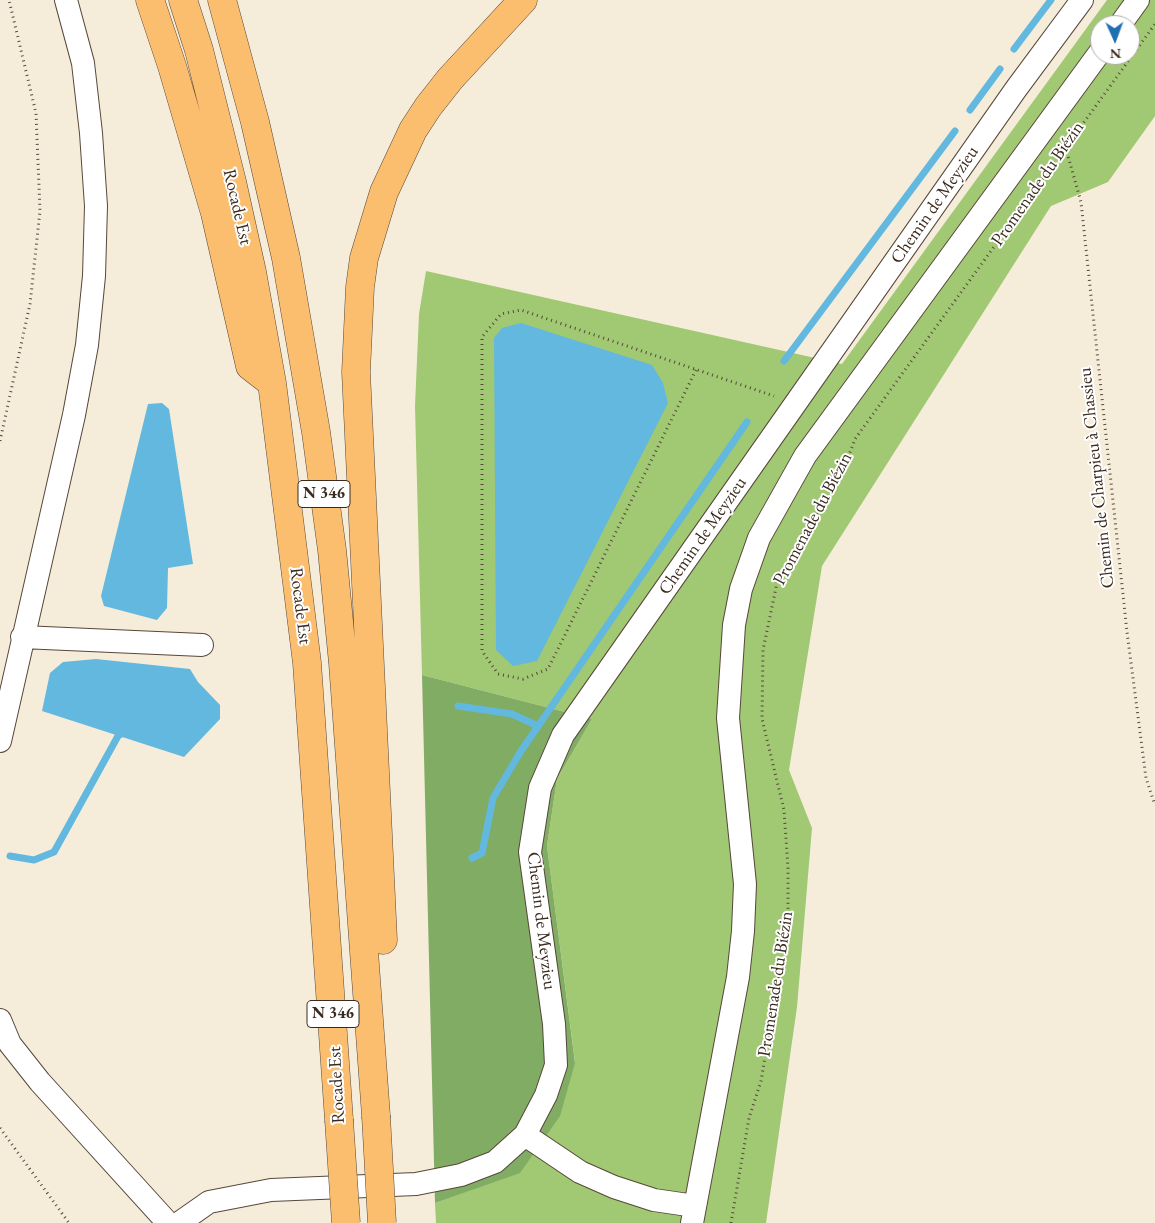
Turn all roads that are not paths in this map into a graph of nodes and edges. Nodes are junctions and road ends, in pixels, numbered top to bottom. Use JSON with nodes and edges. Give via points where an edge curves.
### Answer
{"nodes":[{"id":1,"x":66,"y":0,"type":"edge"},
{"id":2,"x":150,"y":0,"type":"edge"},
{"id":3,"x":183,"y":0,"type":"edge"},
{"id":4,"x":222,"y":0,"type":"edge"},
{"id":5,"x":522,"y":0,"type":"edge"},
{"id":6,"x":1082,"y":0,"type":"edge"},
{"id":7,"x":1138,"y":0,"type":"edge"},
{"id":8,"x":1127,"y":15,"type":"edge"},
{"id":9,"x":1091,"y":65,"type":"edge"},
{"id":10,"x":272,"y":383,"type":"junction"},
{"id":11,"x":22,"y":637,"type":"junction"},
{"id":12,"x":202,"y":645,"type":"dead end"},
{"id":13,"x":0,"y":741,"type":"edge"},
{"id":14,"x":368,"y":998,"type":"junction"},
{"id":15,"x":0,"y":1020,"type":"edge"},
{"id":16,"x":525,"y":1135,"type":"junction"},
{"id":17,"x":693,"y":1215,"type":"edge"},
{"id":18,"x":168,"y":1223,"type":"edge"},
{"id":19,"x":179,"y":1223,"type":"edge"},
{"id":20,"x":346,"y":1223,"type":"edge"},
{"id":21,"x":382,"y":1223,"type":"edge"}],
"edges":[{"from":1,"to":11,"type":"street","via":[[83,63],[91,133],[96,206],[94,276],[87,345],[74,415]]},
{"from":2,"to":10,"type":"highway","via":[[214,213],[250,366]]},
{"from":3,"to":10,"type":"highway","name":"Rocade Est","number":"N 346","via":[[232,182]]},
{"from":4,"to":14,"type":"highway","name":"Rocade Est","number":"N 346","via":[[255,122],[286,258],[316,432],[343,663]]},
{"from":5,"to":14,"type":"highway","via":[[450,79],[413,130],[384,192],[364,258],[356,372],[384,971]]},
{"from":6,"to":16,"type":"street","name":"Chemin de Meyzieu","via":[[1016,89],[563,735],[540,788],[530,852],[554,1024],[556,1065],[546,1095]]},
{"from":7,"to":8,"type":"street"},
{"from":9,"to":17,"type":"street","name":"Promenade du Biézin","via":[[805,456],[759,538],[741,589],[734,625],[728,718],[745,884],[743,931],[738,977]]},
{"from":10,"to":20,"type":"highway","name":"Rocade Est","number":"N 346","bridge":true,"via":[[307,663]]},
{"from":11,"to":12,"type":"street"},
{"from":11,"to":13,"type":"street"},
{"from":14,"to":21,"type":"highway","name":"Rocade Est","number":"N 346","bridge":true},
{"from":15,"to":18,"type":"street","via":[[10,1044],[40,1082]]},
{"from":16,"to":17,"type":"street","via":[[580,1172]]},
{"from":16,"to":19,"type":"street","via":[[495,1162],[461,1175],[416,1184],[270,1190],[209,1202]]}]}
